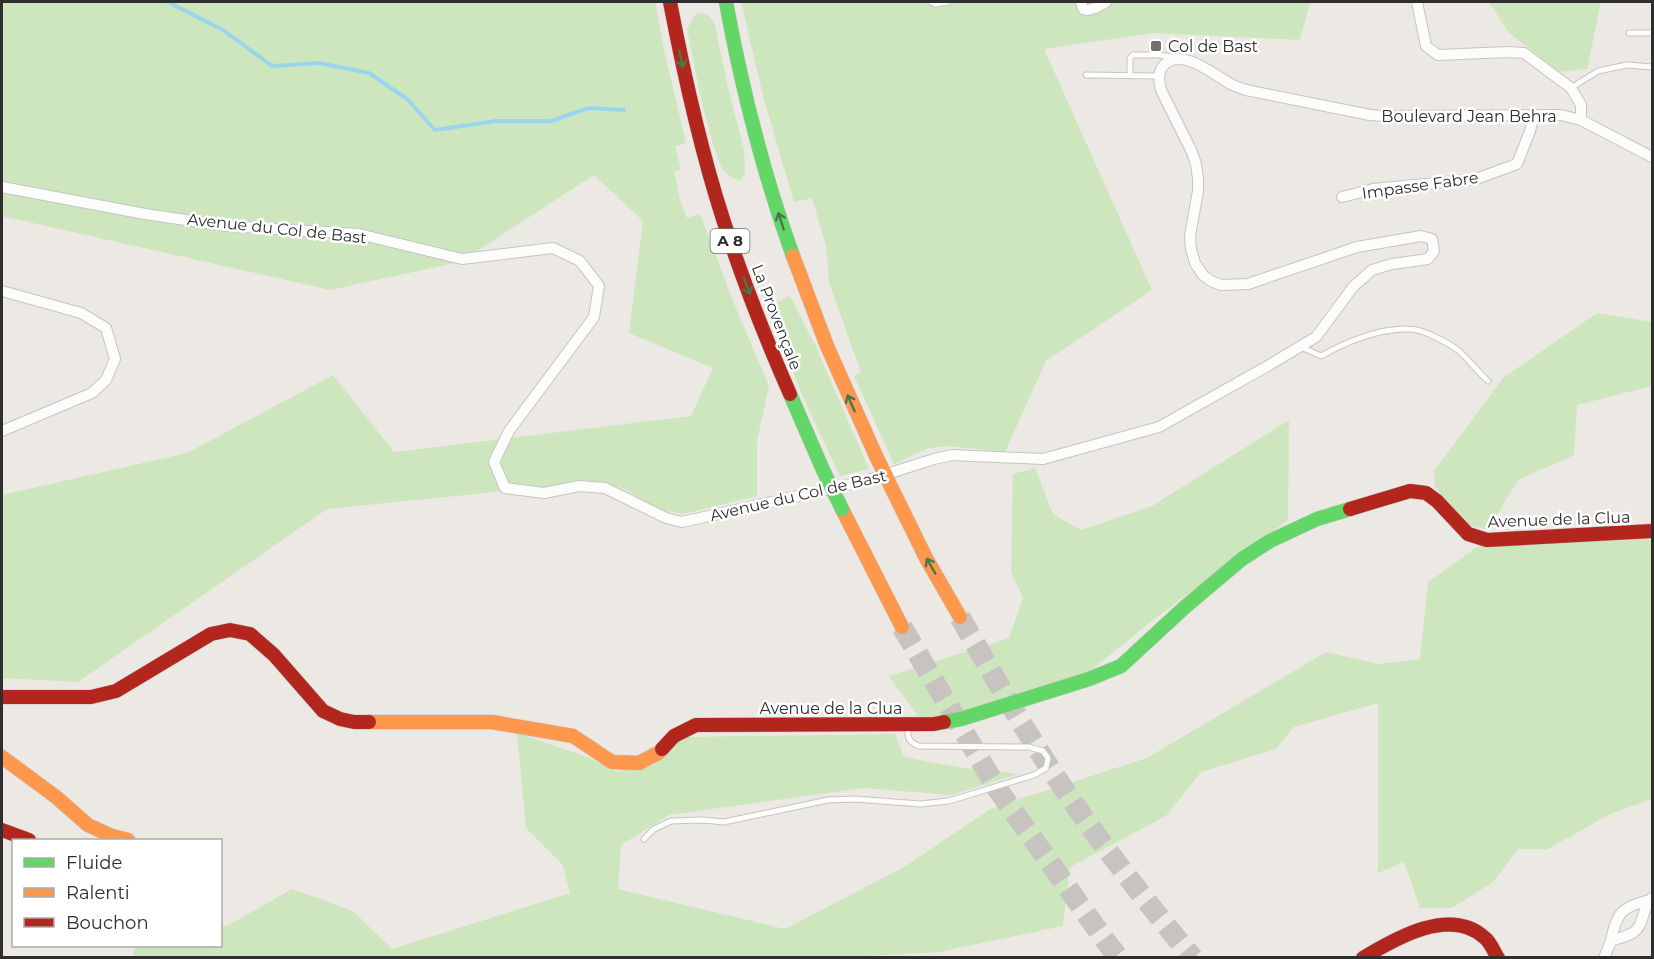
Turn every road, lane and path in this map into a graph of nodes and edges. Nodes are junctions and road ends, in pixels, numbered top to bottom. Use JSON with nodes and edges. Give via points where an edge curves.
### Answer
{"nodes":[{"id":1,"x":670,"y":2,"type":"edge"},
{"id":2,"x":726,"y":2,"type":"edge"},
{"id":3,"x":931,"y":2,"type":"edge"},
{"id":4,"x":948,"y":2,"type":"edge"},
{"id":5,"x":1081,"y":2,"type":"edge"},
{"id":6,"x":1106,"y":2,"type":"edge"},
{"id":7,"x":1417,"y":2,"type":"edge"},
{"id":8,"x":1629,"y":33,"type":"dead end"},
{"id":9,"x":1653,"y":33,"type":"edge"},
{"id":10,"x":1178,"y":58,"type":"junction"},
{"id":11,"x":1653,"y":67,"type":"edge"},
{"id":12,"x":1086,"y":75,"type":"dead end"},
{"id":13,"x":1130,"y":76,"type":"junction"},
{"id":14,"x":1159,"y":76,"type":"junction"},
{"id":15,"x":1571,"y":88,"type":"junction"},
{"id":16,"x":1534,"y":115,"type":"junction"},
{"id":17,"x":1581,"y":120,"type":"junction"},
{"id":18,"x":1653,"y":157,"type":"edge"},
{"id":19,"x":2,"y":187,"type":"edge"},
{"id":20,"x":1342,"y":197,"type":"dead end"},
{"id":21,"x":2,"y":291,"type":"edge"},
{"id":22,"x":1300,"y":347,"type":"junction"},
{"id":23,"x":1488,"y":381,"type":"dead end"},
{"id":24,"x":2,"y":431,"type":"edge"},
{"id":25,"x":1653,"y":531,"type":"edge"},
{"id":26,"x":960,"y":617,"type":"tunnel mouth"},
{"id":27,"x":902,"y":627,"type":"tunnel mouth"},
{"id":28,"x":2,"y":697,"type":"edge"},
{"id":29,"x":908,"y":724,"type":"junction"},
{"id":30,"x":2,"y":757,"type":"edge"},
{"id":31,"x":2,"y":830,"type":"edge"},
{"id":32,"x":644,"y":838,"type":"dead end"},
{"id":33,"x":26,"y":839,"type":"edge"},
{"id":34,"x":124,"y":839,"type":"edge"},
{"id":35,"x":1651,"y":899,"type":"edge"},
{"id":36,"x":1611,"y":941,"type":"junction"},
{"id":37,"x":1363,"y":957,"type":"edge"},
{"id":38,"x":1498,"y":957,"type":"edge"},
{"id":39,"x":1604,"y":957,"type":"edge"}],
"edges":[{"from":1,"to":27,"type":"main road","name":"La Provençale","number":"A 8","one_way":true,"bridge":true,"via":[[711,181],[758,318],[823,470]]},
{"from":26,"to":2,"type":"main road","one_way":true,"bridge":true,"via":[[876,456],[819,327],[757,145]]},
{"from":3,"to":4,"type":"lane"},
{"from":5,"to":6,"type":"street","via":[[1083,9],[1088,10]]},
{"from":7,"to":15,"type":"street","via":[[1426,46],[1438,55],[1524,53]]},
{"from":8,"to":9,"type":"lane"},
{"from":10,"to":13,"type":"lane","via":[[1132,55]]},
{"from":10,"to":14,"type":"street","via":[[1163,65]]},
{"from":10,"to":16,"type":"street","name":"Boulevard Jean Behra","via":[[1246,90],[1370,115]]},
{"from":11,"to":15,"type":"lane","via":[[1627,65],[1598,71]]},
{"from":12,"to":13,"type":"lane"},
{"from":13,"to":14,"type":"lane"},
{"from":14,"to":22,"type":"street","name":"Avenue du Col de Bast","via":[[1161,90],[1196,164],[1198,191],[1191,249],[1195,263],[1211,281],[1221,285],[1248,284],[1357,247],[1421,236],[1432,239],[1434,250],[1428,259],[1372,270],[1353,287],[1316,337]]},
{"from":15,"to":17,"type":"street","via":[[1581,105]]},
{"from":16,"to":17,"type":"street","name":"Boulevard Jean Behra"},
{"from":16,"to":20,"type":"street","name":"Impasse Fabre","via":[[1517,164],[1476,179],[1373,189]]},
{"from":17,"to":18,"type":"street","name":"Boulevard Jean Behra"},
{"from":19,"to":22,"type":"street","name":"Avenue du Col de Bast","via":[[228,226],[359,234],[462,259],[554,248],[580,261],[599,286],[594,317],[509,431],[494,462],[505,488],[544,493],[579,486],[605,488],[682,522],[865,482],[952,455],[1043,459],[1160,427]]},
{"from":21,"to":24,"type":"street","via":[[81,313],[105,328],[115,359],[106,380],[92,393]]},
{"from":22,"to":23,"type":"lane","via":[[1321,356],[1360,338],[1409,328],[1428,333],[1458,350]]},
{"from":25,"to":29,"type":"main road","name":"Avenue de la Clua","via":[[1487,540],[1468,534],[1426,493],[1410,492],[1317,519],[1270,541],[1210,584],[1121,666],[961,719]]},
{"from":28,"to":29,"type":"main road","name":"Avenue de la Clua","via":[[91,697],[116,691],[211,634],[230,630],[250,634],[323,711],[339,720],[492,722],[573,736],[612,762],[639,763],[658,753],[674,736],[696,725]]},
{"from":29,"to":32,"type":"lane","via":[[907,736],[912,744],[1029,747],[1043,751],[1048,758],[1046,768],[1034,776],[949,801],[920,804],[828,800],[723,822],[671,821]]},
{"from":30,"to":34,"type":"main road","via":[[88,825]]},
{"from":31,"to":33,"type":"main road"},
{"from":35,"to":36,"type":"street","via":[[1635,932]]},
{"from":35,"to":36,"type":"street","via":[[1624,910]]},
{"from":36,"to":39,"type":"street"},
{"from":37,"to":38,"type":"main road","via":[[1414,932],[1451,923],[1465,925],[1484,936]]}]}
